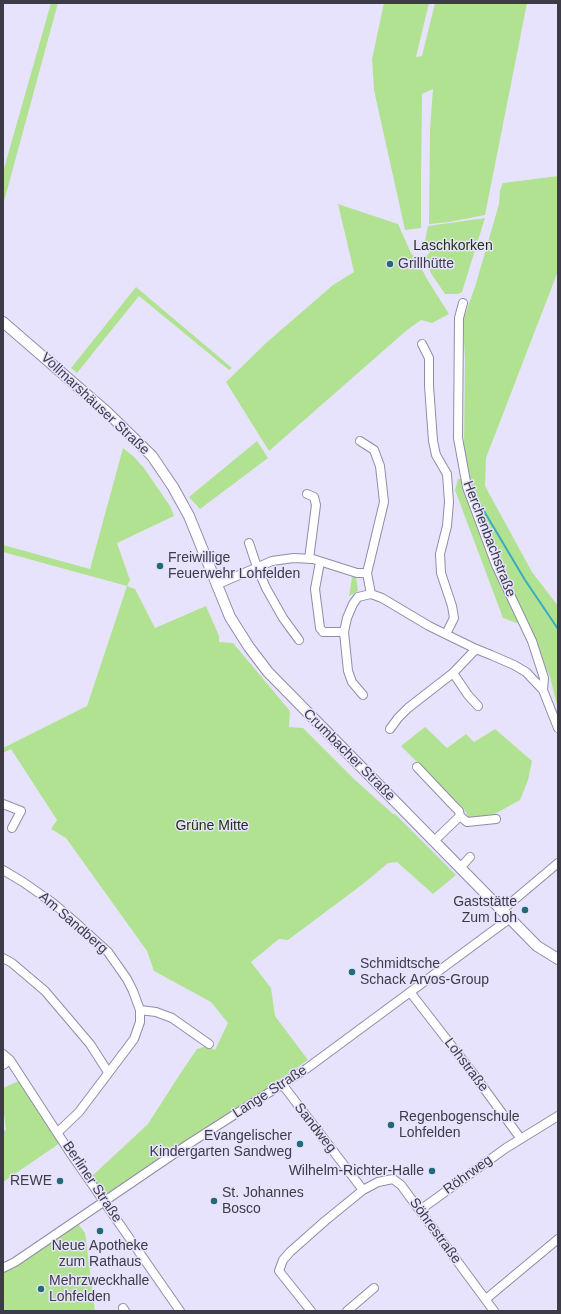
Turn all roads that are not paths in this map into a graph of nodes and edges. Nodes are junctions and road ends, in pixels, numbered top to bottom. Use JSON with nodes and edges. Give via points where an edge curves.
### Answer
{"nodes":[{"id":1,"x":463,"y":303,"type":"dead end"},
{"id":2,"x":3,"y":322,"type":"edge"},
{"id":3,"x":422,"y":344,"type":"dead end"},
{"id":4,"x":360,"y":441,"type":"dead end"},
{"id":5,"x":307,"y":494,"type":"dead end"},
{"id":6,"x":189,"y":516,"type":"joint"},
{"id":7,"x":249,"y":543,"type":"dead end"},
{"id":8,"x":309,"y":559,"type":"junction"},
{"id":9,"x":320,"y":562,"type":"junction"},
{"id":10,"x":257,"y":567,"type":"junction"},
{"id":11,"x":367,"y":573,"type":"junction"},
{"id":12,"x":216,"y":585,"type":"junction"},
{"id":13,"x":371,"y":594,"type":"junction"},
{"id":14,"x":344,"y":632,"type":"junction"},
{"id":15,"x":446,"y":634,"type":"junction"},
{"id":16,"x":299,"y":640,"type":"dead end"},
{"id":17,"x":476,"y":649,"type":"junction"},
{"id":18,"x":453,"y":673,"type":"junction"},
{"id":19,"x":543,"y":690,"type":"junction"},
{"id":20,"x":363,"y":695,"type":"dead end"},
{"id":21,"x":478,"y":706,"type":"dead end"},
{"id":22,"x":390,"y":728,"type":"dead end"},
{"id":23,"x":558,"y":728,"type":"edge"},
{"id":24,"x":417,"y":767,"type":"dead end"},
{"id":25,"x":3,"y":804,"type":"edge"},
{"id":26,"x":460,"y":816,"type":"junction"},
{"id":27,"x":496,"y":819,"type":"dead end"},
{"id":28,"x":12,"y":828,"type":"dead end"},
{"id":29,"x":434,"y":841,"type":"junction"},
{"id":30,"x":470,"y":857,"type":"dead end"},
{"id":31,"x":558,"y":863,"type":"edge"},
{"id":32,"x":460,"y":868,"type":"junction"},
{"id":33,"x":3,"y":870,"type":"edge"},
{"id":34,"x":501,"y":911,"type":"junction"},
{"id":35,"x":509,"y":919,"type":"junction"},
{"id":36,"x":3,"y":958,"type":"edge"},
{"id":37,"x":558,"y":959,"type":"edge"},
{"id":38,"x":410,"y":992,"type":"junction"},
{"id":39,"x":140,"y":1010,"type":"junction"},
{"id":40,"x":209,"y":1044,"type":"dead end"},
{"id":41,"x":3,"y":1054,"type":"edge"},
{"id":42,"x":6,"y":1062,"type":"edge"},
{"id":43,"x":108,"y":1072,"type":"junction"},
{"id":44,"x":282,"y":1084,"type":"junction"},
{"id":45,"x":558,"y":1116,"type":"edge"},
{"id":46,"x":58,"y":1132,"type":"junction"},
{"id":47,"x":521,"y":1138,"type":"junction"},
{"id":48,"x":363,"y":1190,"type":"junction"},
{"id":49,"x":104,"y":1202,"type":"junction"},
{"id":50,"x":420,"y":1210,"type":"junction"},
{"id":51,"x":558,"y":1239,"type":"edge"},
{"id":52,"x":3,"y":1268,"type":"edge"},
{"id":53,"x":374,"y":1288,"type":"dead end"},
{"id":54,"x":486,"y":1299,"type":"junction"},
{"id":55,"x":180,"y":1311,"type":"edge"},
{"id":56,"x":311,"y":1311,"type":"edge"},
{"id":57,"x":347,"y":1311,"type":"edge"},
{"id":58,"x":494,"y":1311,"type":"edge"}],
"edges":[{"from":1,"to":19,"type":"street","name":"Herchenbachstraße","via":[[459,318],[458,438],[467,487],[496,565],[532,641],[544,678]]},
{"from":2,"to":6,"type":"main road","name":"Vollmarshäuser Straße","via":[[107,412],[152,456]]},
{"from":3,"to":15,"type":"street","via":[[429,358],[433,441],[436,455],[447,474],[447,526],[440,554],[441,573],[454,618]]},
{"from":4,"to":11,"type":"street","via":[[374,450],[380,466],[384,502]]},
{"from":5,"to":8,"type":"street","via":[[314,497],[316,505]]},
{"from":6,"to":12,"type":"main road","name":"Crumbacher Straße"},
{"from":7,"to":10,"type":"street"},
{"from":8,"to":9,"type":"street"},
{"from":8,"to":10,"type":"street","via":[[272,561]]},
{"from":9,"to":11,"type":"street"},
{"from":9,"to":14,"type":"street","via":[[315,590],[320,628],[323,632]]},
{"from":10,"to":12,"type":"street"},
{"from":10,"to":16,"type":"street","via":[[283,618]]},
{"from":11,"to":13,"type":"street"},
{"from":12,"to":29,"type":"main road","name":"Crumbacher Straße","via":[[238,632],[256,658]]},
{"from":13,"to":14,"type":"street","via":[[358,598],[353,604]]},
{"from":13,"to":15,"type":"street"},
{"from":14,"to":20,"type":"street","via":[[348,671],[352,682]]},
{"from":15,"to":17,"type":"street"},
{"from":17,"to":18,"type":"street"},
{"from":17,"to":19,"type":"street","via":[[526,672]]},
{"from":18,"to":21,"type":"street"},
{"from":18,"to":22,"type":"street","via":[[408,708]]},
{"from":19,"to":23,"type":"street","name":"Herchenbachstraße"},
{"from":24,"to":26,"type":"street","via":[[459,811]]},
{"from":25,"to":28,"type":"street","via":[[21,812]]},
{"from":26,"to":27,"type":"street","via":[[467,822]]},
{"from":26,"to":29,"type":"street"},
{"from":29,"to":32,"type":"main road","name":"Crumbacher Straße"},
{"from":30,"to":32,"type":"street"},
{"from":31,"to":34,"type":"street"},
{"from":32,"to":34,"type":"main road","name":"Crumbacher Straße"},
{"from":33,"to":39,"type":"street","name":"Am Sandberg","via":[[53,903],[108,952],[127,979]]},
{"from":34,"to":35,"type":"main road","name":"Crumbacher Straße"},
{"from":35,"to":37,"type":"main road","name":"Crumbacher Straße","via":[[537,946]]},
{"from":35,"to":38,"type":"street","name":"Lange Straße"},
{"from":36,"to":43,"type":"street","via":[[45,991],[90,1044]]},
{"from":38,"to":44,"type":"street","name":"Lange Straße"},
{"from":38,"to":47,"type":"street","name":"Lohstraße"},
{"from":39,"to":40,"type":"street","via":[[172,1018]]},
{"from":39,"to":43,"type":"street","name":"Am Sandberg","via":[[140,1022],[134,1039]]},
{"from":41,"to":42,"type":"street","name":"Berliner Straße"},
{"from":42,"to":46,"type":"street","name":"Berliner Straße"},
{"from":43,"to":46,"type":"street","name":"Am Sandberg","via":[[79,1112]]},
{"from":44,"to":48,"type":"street","name":"Sandweg"},
{"from":44,"to":49,"type":"street","name":"Lange Straße"},
{"from":45,"to":47,"type":"street","name":"Röhrweg"},
{"from":46,"to":49,"type":"street","name":"Berliner Straße"},
{"from":47,"to":50,"type":"street","name":"Röhrweg"},
{"from":48,"to":50,"type":"street","name":"Söhrestraße","via":[[378,1182],[392,1179],[401,1185]]},
{"from":48,"to":56,"type":"street","via":[[283,1260],[280,1271]]},
{"from":49,"to":52,"type":"street","name":"Lange Straße"},
{"from":49,"to":55,"type":"street","name":"Berliner Straße"},
{"from":50,"to":54,"type":"street","name":"Söhrestraße"},
{"from":51,"to":54,"type":"street"},
{"from":53,"to":57,"type":"street"},
{"from":54,"to":58,"type":"street","name":"Söhrestraße"}]}
